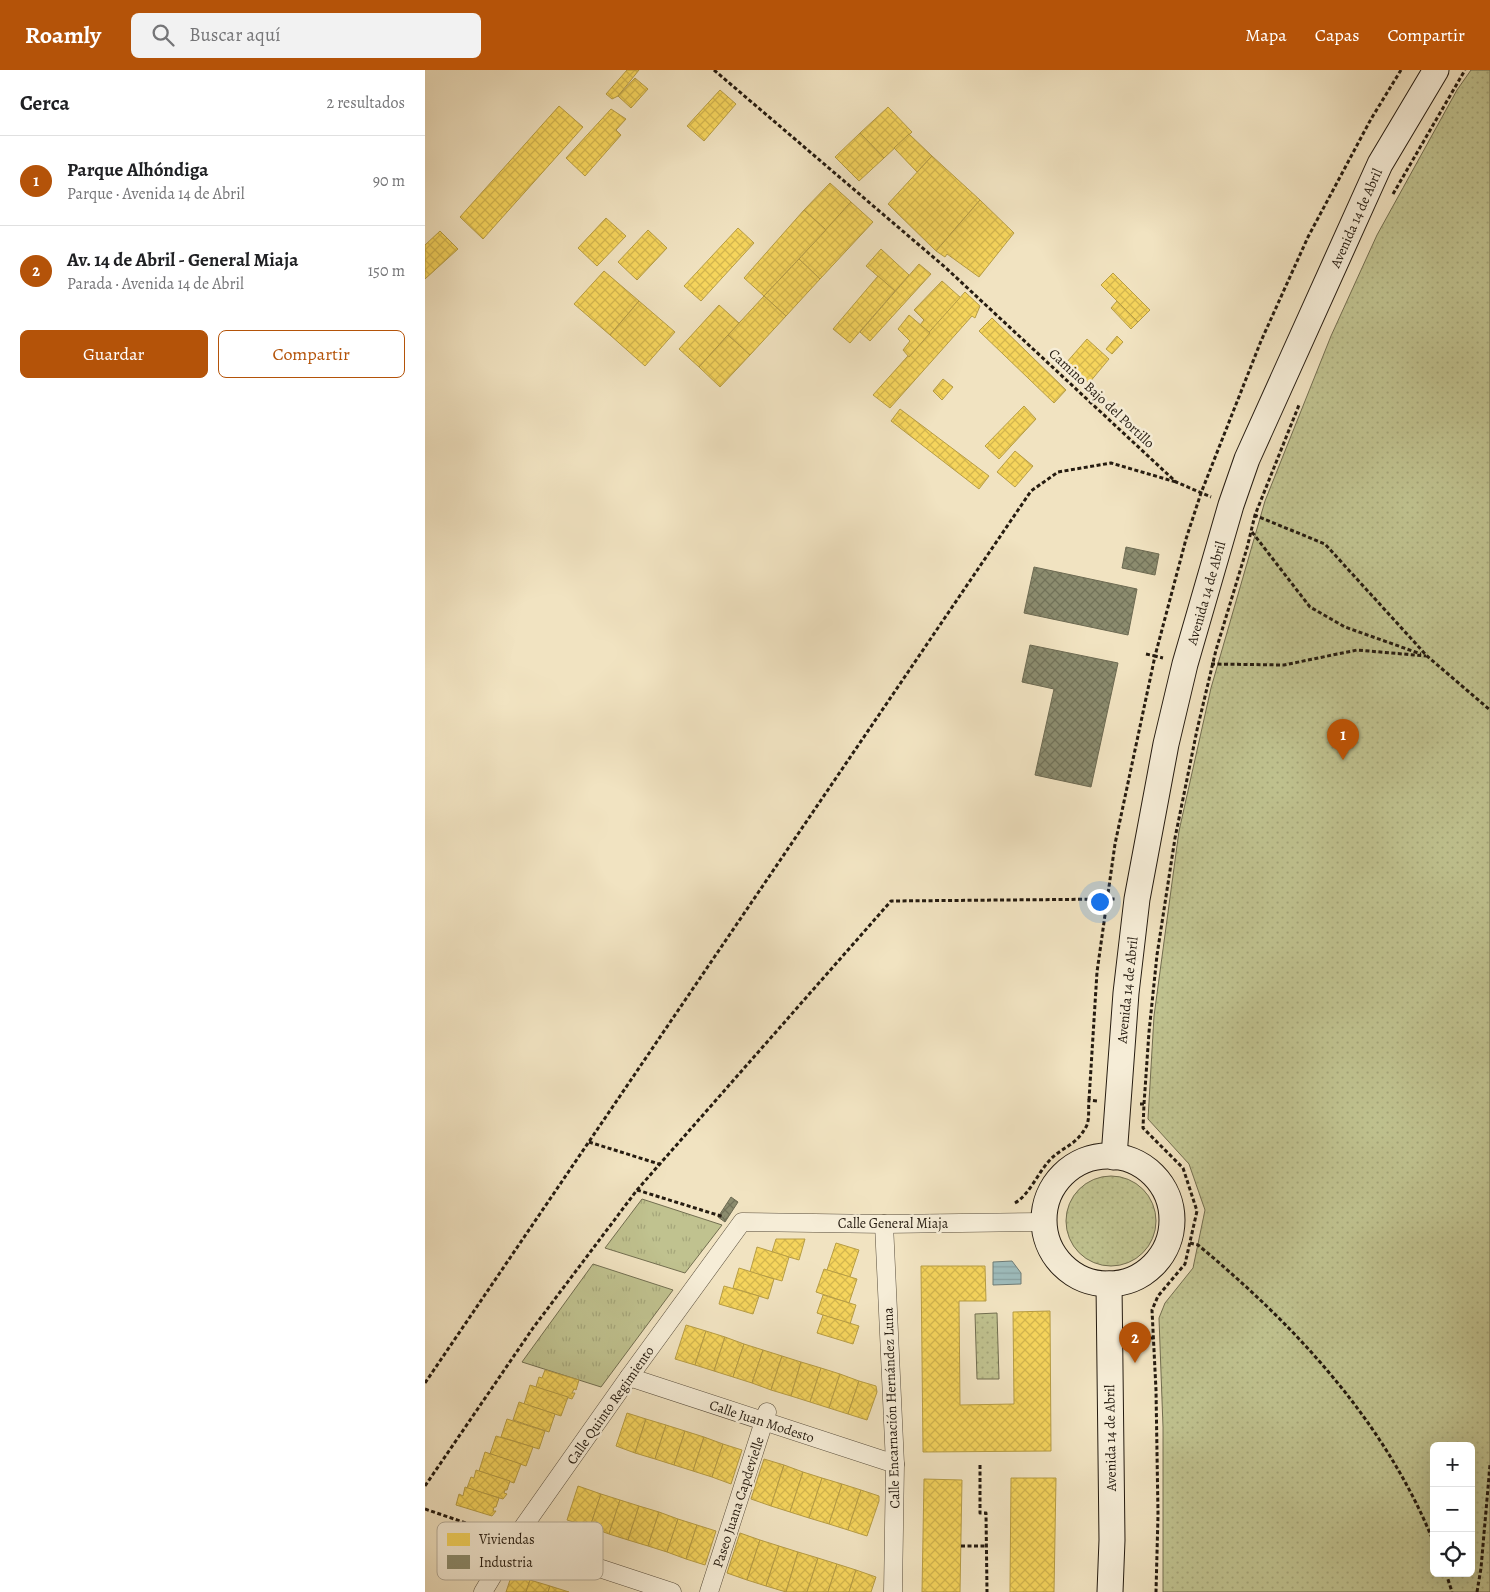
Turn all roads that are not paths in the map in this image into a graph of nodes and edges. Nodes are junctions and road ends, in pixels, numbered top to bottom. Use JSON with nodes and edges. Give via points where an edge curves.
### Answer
{"nodes":[{"id":1,"x":1436,"y":70,"type":"edge"},
{"id":2,"x":1114,"y":1157,"type":"junction"},
{"id":3,"x":742,"y":1222,"type":"joint"},
{"id":4,"x":1044,"y":1222,"type":"junction"},
{"id":5,"x":884,"y":1224,"type":"junction"},
{"id":6,"x":1109,"y":1284,"type":"junction"},
{"id":7,"x":629,"y":1377,"type":"junction"},
{"id":8,"x":766,"y":1417,"type":"junction"},
{"id":9,"x":895,"y":1464,"type":"junction"},
{"id":10,"x":527,"y":1522,"type":"edge"},
{"id":11,"x":603,"y":1569,"type":"edge"},
{"id":12,"x":490,"y":1580,"type":"edge"},
{"id":13,"x":483,"y":1592,"type":"edge"},
{"id":14,"x":672,"y":1592,"type":"edge"},
{"id":15,"x":709,"y":1592,"type":"edge"},
{"id":16,"x":893,"y":1592,"type":"edge"},
{"id":17,"x":1111,"y":1592,"type":"edge"}],
"edges":[{"from":1,"to":2,"type":"street","name":"Avenida 14 de Abril","via":[[1380,164],[1247,459],[1231,505],[1185,664],[1166,744],[1137,899],[1126,993]]},
{"from":2,"to":4,"type":"street","via":[[1090,1159],[1071,1168],[1056,1183],[1046,1201]]},
{"from":2,"to":6,"type":"street","via":[[1132,1161],[1151,1172],[1165,1190],[1171,1211],[1171,1233],[1163,1254],[1148,1270],[1129,1281]]},
{"from":3,"to":5,"type":"street","name":"Calle General Miaja"},
{"from":3,"to":7,"type":"street","name":"Calle Quinto Regimiento"},
{"from":4,"to":5,"type":"street","name":"Calle General Miaja"},
{"from":4,"to":6,"type":"street","via":[[1047,1241],[1056,1258],[1070,1272],[1088,1281]]},
{"from":5,"to":9,"type":"street","name":"Calle Encarnación Hernández Luna"},
{"from":6,"to":17,"type":"street","name":"Avenida 14 de Abril"},
{"from":7,"to":8,"type":"street","name":"Calle Juan Modesto"},
{"from":7,"to":10,"type":"street","name":"Calle Quinto Regimiento"},
{"from":8,"to":9,"type":"street","name":"Calle Juan Modesto"},
{"from":8,"to":15,"type":"street","name":"Paseo Juana Capdevielle"},
{"from":9,"to":16,"type":"street","name":"Calle Encarnación Hernández Luna"},
{"from":11,"to":14,"type":"street"},
{"from":12,"to":13,"type":"street","name":"Calle Quinto Regimiento"}]}
